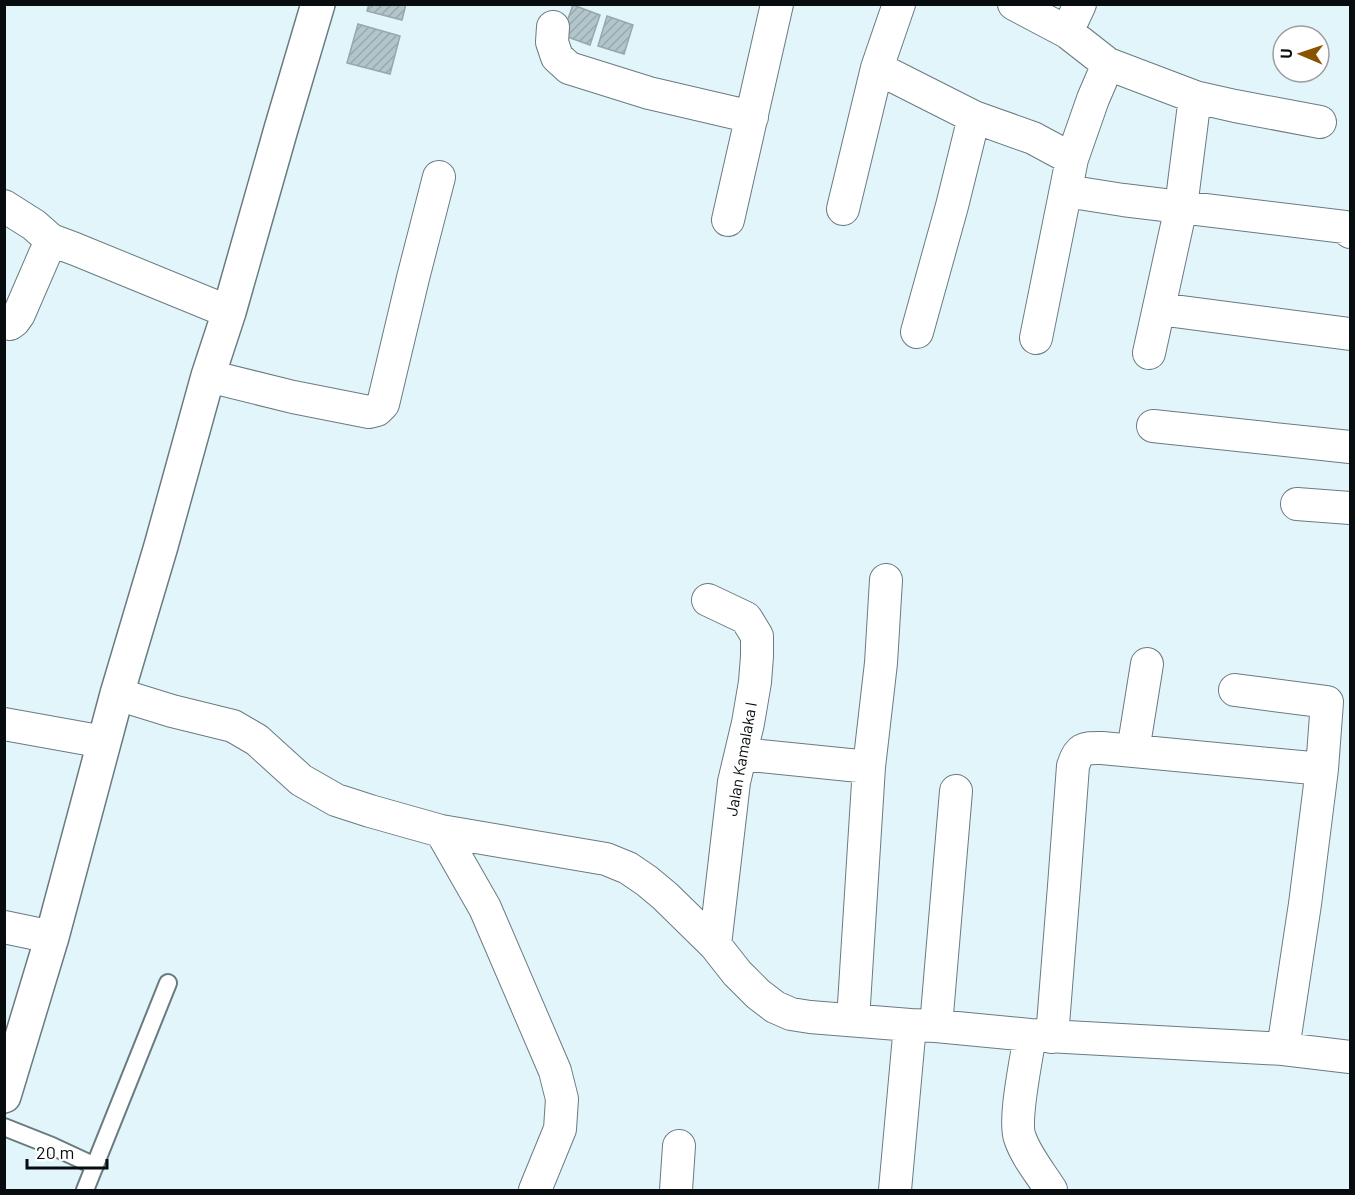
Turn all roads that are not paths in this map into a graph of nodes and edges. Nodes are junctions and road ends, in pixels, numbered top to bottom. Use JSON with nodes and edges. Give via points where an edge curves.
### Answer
{"nodes":[{"id":1,"x":318,"y":4,"type":"edge"},
{"id":2,"x":777,"y":4,"type":"edge"},
{"id":3,"x":899,"y":4,"type":"edge"},
{"id":4,"x":1014,"y":4,"type":"edge"},
{"id":5,"x":1074,"y":18,"type":"edge"},
{"id":6,"x":553,"y":27,"type":"dead end"},
{"id":7,"x":1108,"y":64,"type":"junction"},
{"id":8,"x":877,"y":68,"type":"junction"},
{"id":9,"x":1196,"y":97,"type":"junction"},
{"id":10,"x":752,"y":117,"type":"junction"},
{"id":11,"x":974,"y":117,"type":"junction"},
{"id":12,"x":1320,"y":122,"type":"dead end"},
{"id":13,"x":1072,"y":159,"type":"junction"},
{"id":14,"x":439,"y":177,"type":"dead end"},
{"id":15,"x":1066,"y":191,"type":"junction"},
{"id":16,"x":4,"y":206,"type":"edge"},
{"id":17,"x":1180,"y":207,"type":"junction"},
{"id":18,"x":843,"y":208,"type":"dead end"},
{"id":19,"x":728,"y":220,"type":"dead end"},
{"id":20,"x":1350,"y":232,"type":"edge"},
{"id":21,"x":51,"y":240,"type":"junction"},
{"id":22,"x":1159,"y":309,"type":"junction"},
{"id":23,"x":229,"y":312,"type":"junction"},
{"id":24,"x":4,"y":323,"type":"edge"},
{"id":25,"x":917,"y":332,"type":"dead end"},
{"id":26,"x":1350,"y":334,"type":"edge"},
{"id":27,"x":1036,"y":338,"type":"dead end"},
{"id":28,"x":1149,"y":353,"type":"dead end"},
{"id":29,"x":208,"y":376,"type":"junction"},
{"id":30,"x":1153,"y":426,"type":"dead end"},
{"id":31,"x":1350,"y":447,"type":"edge"},
{"id":32,"x":1297,"y":504,"type":"dead end"},
{"id":33,"x":1350,"y":508,"type":"edge"},
{"id":34,"x":886,"y":580,"type":"dead end"},
{"id":35,"x":708,"y":600,"type":"dead end"},
{"id":36,"x":1147,"y":664,"type":"dead end"},
{"id":37,"x":1235,"y":690,"type":"dead end"},
{"id":38,"x":117,"y":694,"type":"junction"},
{"id":39,"x":1339,"y":702,"type":"edge"},
{"id":40,"x":4,"y":724,"type":"edge"},
{"id":41,"x":104,"y":742,"type":"junction"},
{"id":42,"x":1133,"y":751,"type":"junction"},
{"id":43,"x":741,"y":754,"type":"junction"},
{"id":44,"x":869,"y":767,"type":"junction"},
{"id":45,"x":1322,"y":769,"type":"junction"},
{"id":46,"x":956,"y":791,"type":"dead end"},
{"id":47,"x":441,"y":831,"type":"junction"},
{"id":48,"x":4,"y":927,"type":"edge"},
{"id":49,"x":52,"y":937,"type":"junction"},
{"id":50,"x":715,"y":945,"type":"junction"},
{"id":51,"x":168,"y":983,"type":"dead end"},
{"id":52,"x":853,"y":1020,"type":"junction"},
{"id":53,"x":923,"y":1026,"type":"junction"},
{"id":54,"x":1041,"y":1036,"type":"junction"},
{"id":55,"x":1283,"y":1049,"type":"junction"},
{"id":56,"x":1350,"y":1057,"type":"edge"},
{"id":57,"x":4,"y":1096,"type":"edge"},
{"id":58,"x":4,"y":1127,"type":"edge"},
{"id":59,"x":679,"y":1146,"type":"dead end"},
{"id":60,"x":95,"y":1166,"type":"junction"},
{"id":61,"x":85,"y":1191,"type":"edge"},
{"id":62,"x":535,"y":1191,"type":"edge"},
{"id":63,"x":676,"y":1191,"type":"edge"},
{"id":64,"x":895,"y":1191,"type":"edge"},
{"id":65,"x":1051,"y":1191,"type":"edge"}],
"edges":[{"from":1,"to":23,"type":"street"},
{"from":2,"to":10,"type":"street"},
{"from":3,"to":8,"type":"street"},
{"from":4,"to":5,"type":"street"},
{"from":5,"to":7,"type":"street"},
{"from":6,"to":10,"type":"street","via":[[557,57],[568,68],[649,93]]},
{"from":7,"to":9,"type":"street"},
{"from":7,"to":13,"type":"street"},
{"from":8,"to":11,"type":"street"},
{"from":8,"to":18,"type":"street"},
{"from":9,"to":12,"type":"street"},
{"from":9,"to":17,"type":"street"},
{"from":10,"to":19,"type":"street"},
{"from":11,"to":13,"type":"street","via":[[1033,138]]},
{"from":11,"to":25,"type":"street"},
{"from":13,"to":15,"type":"street"},
{"from":14,"to":29,"type":"street","via":[[383,404],[377,410],[369,412],[293,397]]},
{"from":15,"to":17,"type":"street"},
{"from":15,"to":27,"type":"street"},
{"from":16,"to":21,"type":"street"},
{"from":17,"to":20,"type":"street","via":[[1345,227]]},
{"from":17,"to":22,"type":"street"},
{"from":21,"to":23,"type":"street"},
{"from":21,"to":24,"type":"street","via":[[19,314],[10,324]]},
{"from":22,"to":26,"type":"street"},
{"from":22,"to":28,"type":"street"},
{"from":23,"to":29,"type":"street"},
{"from":29,"to":38,"type":"street"},
{"from":30,"to":31,"type":"street"},
{"from":32,"to":33,"type":"street"},
{"from":34,"to":44,"type":"street"},
{"from":35,"to":43,"type":"street","name":"Jalan Kamalaka I","via":[[746,618],[757,636],[755,682]]},
{"from":36,"to":42,"type":"street"},
{"from":37,"to":39,"type":"street"},
{"from":38,"to":41,"type":"street"},
{"from":38,"to":47,"type":"street","via":[[233,726],[257,740],[301,780],[336,800]]},
{"from":39,"to":45,"type":"street"},
{"from":40,"to":41,"type":"street"},
{"from":41,"to":49,"type":"street"},
{"from":42,"to":45,"type":"street"},
{"from":42,"to":54,"type":"street","via":[[1086,748],[1077,754],[1072,766],[1064,885]]},
{"from":43,"to":44,"type":"street"},
{"from":43,"to":50,"type":"street","name":"Jalan Kamalaka I","via":[[734,782]]},
{"from":44,"to":52,"type":"street"},
{"from":45,"to":55,"type":"street"},
{"from":46,"to":53,"type":"street"},
{"from":47,"to":50,"type":"street","via":[[606,859],[628,868],[665,896]]},
{"from":47,"to":62,"type":"street","via":[[485,908],[555,1071],[562,1099],[560,1129]]},
{"from":48,"to":49,"type":"street"},
{"from":49,"to":57,"type":"street"},
{"from":50,"to":52,"type":"street","via":[[737,973],[775,1007],[791,1014]]},
{"from":51,"to":60,"type":"lane"},
{"from":52,"to":53,"type":"street"},
{"from":53,"to":54,"type":"street"},
{"from":53,"to":64,"type":"street"},
{"from":54,"to":55,"type":"street"},
{"from":54,"to":65,"type":"street","via":[[1018,1116],[1018,1135]]},
{"from":55,"to":56,"type":"street"},
{"from":58,"to":60,"type":"lane"},
{"from":59,"to":63,"type":"street"},
{"from":60,"to":61,"type":"lane"}]}
